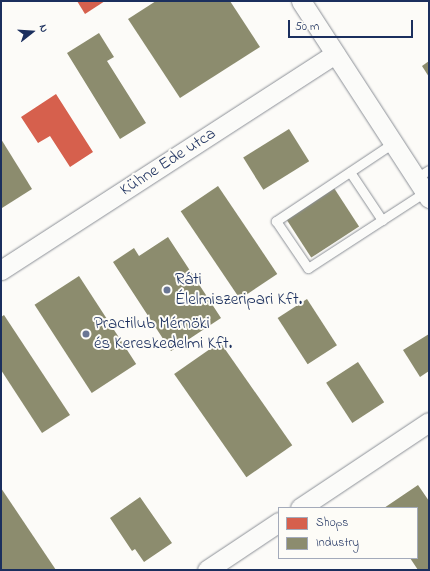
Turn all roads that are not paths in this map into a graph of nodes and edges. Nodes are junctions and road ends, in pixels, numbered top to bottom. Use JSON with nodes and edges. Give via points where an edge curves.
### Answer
{"nodes":[{"id":1,"x":300,"y":1,"type":"edge"},
{"id":2,"x":335,"y":54,"type":"junction"},
{"id":3,"x":393,"y":143,"type":"junction"},
{"id":4,"x":350,"y":172,"type":"junction"},
{"id":5,"x":425,"y":185,"type":"edge"},
{"id":6,"x":382,"y":220,"type":"junction"},
{"id":7,"x":1,"y":270,"type":"edge"},
{"id":8,"x":429,"y":422,"type":"edge"},
{"id":9,"x":302,"y":507,"type":"edge"},
{"id":10,"x":278,"y":523,"type":"edge"},
{"id":11,"x":207,"y":570,"type":"edge"}],
"edges":[{"from":1,"to":2,"type":"street"},
{"from":2,"to":3,"type":"street"},
{"from":2,"to":7,"type":"street","name":"Kühne Ede utca"},
{"from":3,"to":4,"type":"lane"},
{"from":3,"to":5,"type":"street"},
{"from":4,"to":6,"type":"lane"},
{"from":4,"to":6,"type":"lane","via":[[276,221],[308,268]]},
{"from":5,"to":6,"type":"lane"},
{"from":8,"to":9,"type":"street"},
{"from":10,"to":11,"type":"street"}]}
